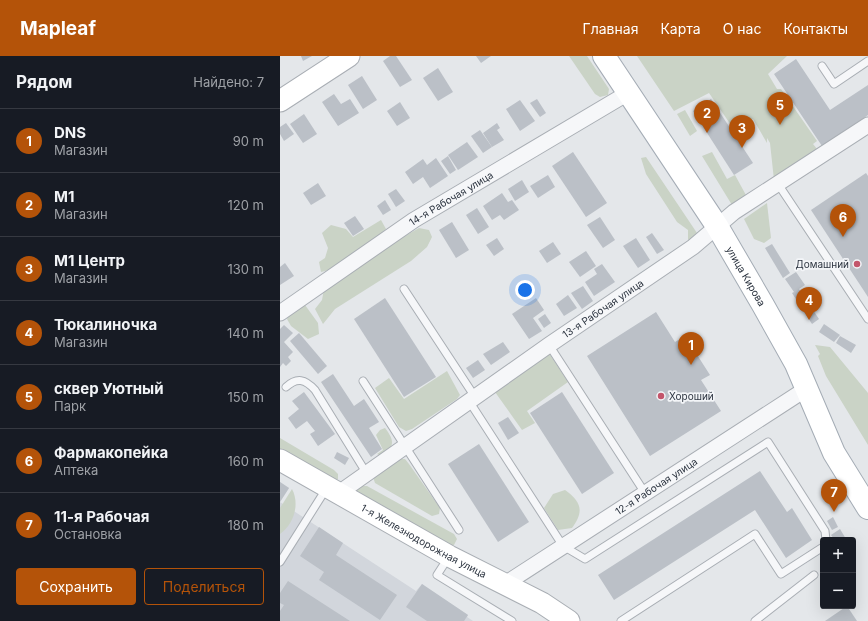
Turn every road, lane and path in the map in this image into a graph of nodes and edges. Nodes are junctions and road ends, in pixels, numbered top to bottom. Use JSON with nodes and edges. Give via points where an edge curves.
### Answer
{"nodes":[{"id":1,"x":349,"y":56,"type":"edge"},
{"id":2,"x":604,"y":56,"type":"edge"},
{"id":3,"x":868,"y":61,"type":"edge"},
{"id":4,"x":822,"y":66,"type":"dead end"},
{"id":5,"x":628,"y":93,"type":"junction"},
{"id":6,"x":280,"y":101,"type":"edge"},
{"id":7,"x":868,"y":125,"type":"edge"},
{"id":8,"x":778,"y":184,"type":"junction"},
{"id":9,"x":717,"y":226,"type":"junction"},
{"id":10,"x":404,"y":289,"type":"dead end"},
{"id":11,"x":280,"y":313,"type":"edge"},
{"id":12,"x":868,"y":319,"type":"edge"},
{"id":13,"x":548,"y":345,"type":"junction"},
{"id":14,"x":363,"y":381,"type":"dead end"},
{"id":15,"x":286,"y":387,"type":"dead end"},
{"id":16,"x":806,"y":389,"type":"junction"},
{"id":17,"x":472,"y":399,"type":"junction"},
{"id":18,"x":405,"y":447,"type":"junction"},
{"id":19,"x":280,"y":460,"type":"edge"},
{"id":20,"x":367,"y":474,"type":"junction"},
{"id":21,"x":333,"y":490,"type":"junction"},
{"id":22,"x":645,"y":493,"type":"junction"},
{"id":23,"x":868,"y":508,"type":"edge"},
{"id":24,"x":459,"y":530,"type":"dead end"},
{"id":25,"x":826,"y":537,"type":"edge"},
{"id":26,"x":563,"y":546,"type":"junction"},
{"id":27,"x":820,"y":549,"type":"edge"},
{"id":28,"x":449,"y":556,"type":"junction"},
{"id":29,"x":280,"y":562,"type":"edge"},
{"id":30,"x":814,"y":575,"type":"dead end"},
{"id":31,"x":505,"y":584,"type":"junction"},
{"id":32,"x":512,"y":621,"type":"edge"},
{"id":33,"x":569,"y":621,"type":"edge"},
{"id":34,"x":620,"y":621,"type":"edge"},
{"id":35,"x":755,"y":621,"type":"edge"}],
"edges":[{"from":1,"to":6,"type":"street"},
{"from":2,"to":5,"type":"main road","name":"улица Кирова"},
{"from":3,"to":4,"type":"lane","via":[[834,84]]},
{"from":5,"to":9,"type":"main road","name":"улица Кирова"},
{"from":5,"to":11,"type":"street","name":"14-я Рабочая улица","via":[[414,220]]},
{"from":7,"to":8,"type":"street","name":"13-я Рабочая улица"},
{"from":8,"to":9,"type":"street","name":"13-я Рабочая улица"},
{"from":8,"to":12,"type":"lane"},
{"from":9,"to":13,"type":"street","name":"13-я Рабочая улица","via":[[693,247]]},
{"from":9,"to":16,"type":"main road","name":"улица Кирова","via":[[784,342]]},
{"from":10,"to":17,"type":"lane"},
{"from":13,"to":17,"type":"street","name":"13-я Рабочая улица"},
{"from":13,"to":22,"type":"lane"},
{"from":14,"to":18,"type":"lane"},
{"from":15,"to":20,"type":"lane","via":[[300,380],[315,390]]},
{"from":16,"to":22,"type":"street","name":"12-я Рабочая улица"},
{"from":16,"to":23,"type":"main road","name":"улица Кирова","via":[[834,453]]},
{"from":17,"to":18,"type":"street","name":"13-я Рабочая улица"},
{"from":17,"to":26,"type":"lane"},
{"from":18,"to":20,"type":"street","name":"13-я Рабочая улица"},
{"from":18,"to":24,"type":"lane"},
{"from":19,"to":21,"type":"street","name":"1-я Железнодорожная улица"},
{"from":20,"to":21,"type":"street","name":"13-я Рабочая улица"},
{"from":21,"to":28,"type":"street","name":"1-я Железнодорожная улица"},
{"from":21,"to":29,"type":"lane"},
{"from":22,"to":26,"type":"street","name":"12-я Рабочая улица"},
{"from":25,"to":26,"type":"lane","via":[[825,531],[768,442],[585,558]]},
{"from":26,"to":31,"type":"street","name":"12-я Рабочая улица"},
{"from":27,"to":34,"type":"lane","via":[[781,574],[755,534]]},
{"from":28,"to":31,"type":"street","name":"1-я Железнодорожная улица"},
{"from":28,"to":32,"type":"lane","via":[[437,575]]},
{"from":30,"to":35,"type":"lane"},
{"from":31,"to":33,"type":"street","name":"1-я Железнодорожная улица","via":[[542,603]]}]}
